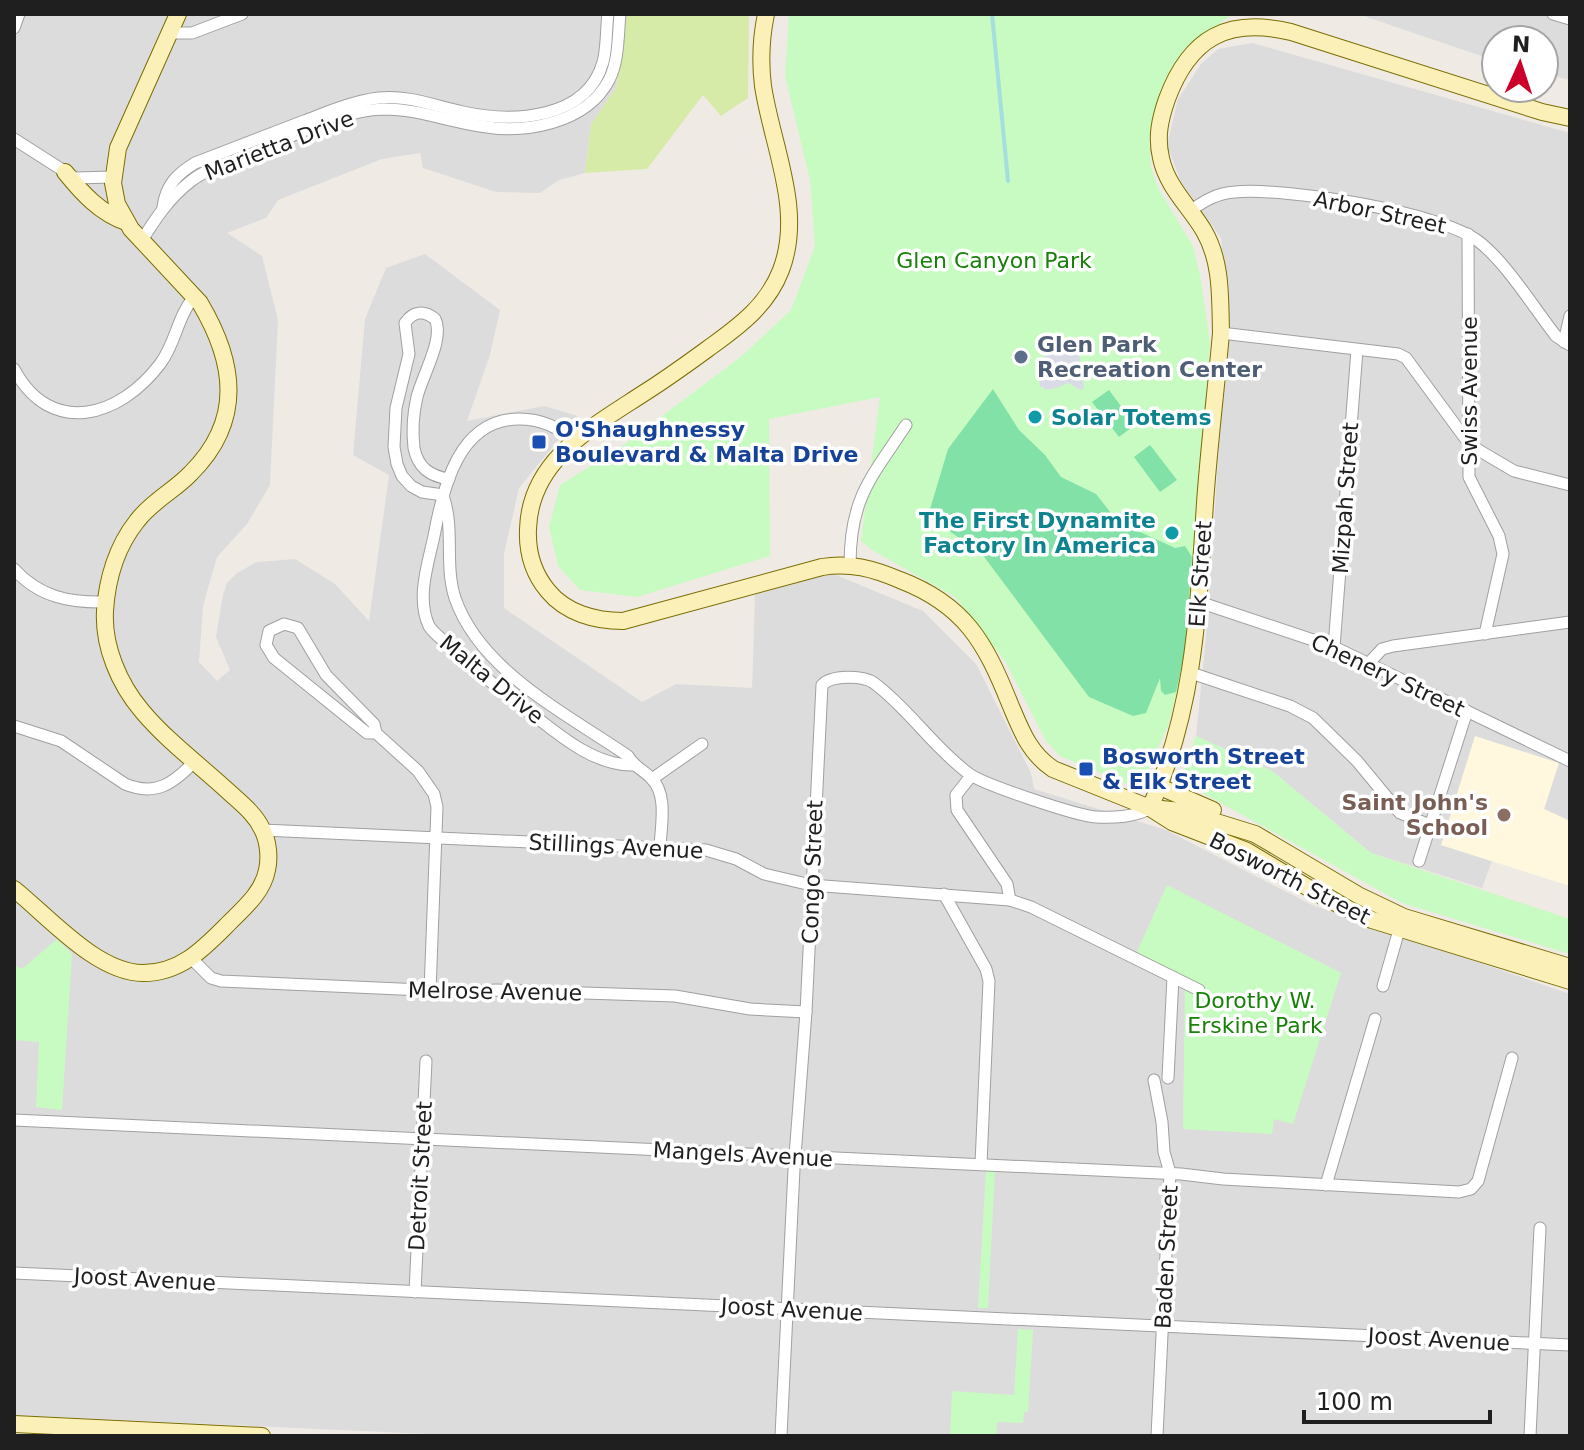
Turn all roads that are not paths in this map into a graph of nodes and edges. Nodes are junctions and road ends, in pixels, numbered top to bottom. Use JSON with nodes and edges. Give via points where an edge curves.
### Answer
{"nodes":[{"id":1,"x":19,"y":14,"type":"edge"},
{"id":2,"x":178,"y":14,"type":"edge"},
{"id":3,"x":242,"y":14,"type":"edge"},
{"id":4,"x":608,"y":14,"type":"edge"},
{"id":5,"x":620,"y":14,"type":"edge"},
{"id":6,"x":766,"y":14,"type":"edge"},
{"id":7,"x":1553,"y":14,"type":"edge"},
{"id":8,"x":1570,"y":19,"type":"edge"},
{"id":9,"x":1256,"y":20,"type":"edge"},
{"id":10,"x":14,"y":28,"type":"edge"},
{"id":11,"x":170,"y":33,"type":"junction"},
{"id":12,"x":590,"y":96,"type":"junction"},
{"id":13,"x":1570,"y":118,"type":"edge"},
{"id":14,"x":14,"y":139,"type":"edge"},
{"id":15,"x":65,"y":172,"type":"junction"},
{"id":16,"x":113,"y":177,"type":"junction"},
{"id":17,"x":1190,"y":211,"type":"junction"},
{"id":18,"x":126,"y":222,"type":"junction"},
{"id":19,"x":1468,"y":234,"type":"junction"},
{"id":20,"x":141,"y":242,"type":"junction"},
{"id":21,"x":194,"y":297,"type":"junction"},
{"id":22,"x":1570,"y":316,"type":"edge"},
{"id":23,"x":1221,"y":333,"type":"junction"},
{"id":24,"x":1567,"y":344,"type":"edge"},
{"id":25,"x":1357,"y":350,"type":"junction"},
{"id":26,"x":14,"y":369,"type":"edge"},
{"id":27,"x":906,"y":425,"type":"dead end"},
{"id":28,"x":574,"y":442,"type":"junction"},
{"id":29,"x":1470,"y":445,"type":"junction"},
{"id":30,"x":449,"y":479,"type":"junction"},
{"id":31,"x":1570,"y":485,"type":"edge"},
{"id":32,"x":443,"y":495,"type":"junction"},
{"id":33,"x":850,"y":565,"type":"junction"},
{"id":34,"x":14,"y":569,"type":"edge"},
{"id":35,"x":106,"y":602,"type":"junction"},
{"id":36,"x":1199,"y":602,"type":"junction"},
{"id":37,"x":1570,"y":622,"type":"edge"},
{"id":38,"x":1485,"y":634,"type":"junction"},
{"id":39,"x":1334,"y":647,"type":"junction"},
{"id":40,"x":1369,"y":663,"type":"junction"},
{"id":41,"x":1191,"y":673,"type":"junction"},
{"id":42,"x":1467,"y":711,"type":"junction"},
{"id":43,"x":14,"y":726,"type":"edge"},
{"id":44,"x":376,"y":733,"type":"junction"},
{"id":45,"x":702,"y":744,"type":"dead end"},
{"id":46,"x":195,"y":761,"type":"junction"},
{"id":47,"x":1570,"y":761,"type":"edge"},
{"id":48,"x":633,"y":765,"type":"junction"},
{"id":49,"x":971,"y":776,"type":"junction"},
{"id":50,"x":652,"y":779,"type":"junction"},
{"id":51,"x":1160,"y":787,"type":"junction"},
{"id":52,"x":1150,"y":808,"type":"junction"},
{"id":53,"x":1430,"y":825,"type":"junction"},
{"id":54,"x":263,"y":830,"type":"junction"},
{"id":55,"x":1255,"y":834,"type":"junction"},
{"id":56,"x":437,"y":837,"type":"junction"},
{"id":57,"x":660,"y":847,"type":"junction"},
{"id":58,"x":1419,"y":861,"type":"dead end"},
{"id":59,"x":811,"y":885,"type":"junction"},
{"id":60,"x":14,"y":889,"type":"edge"},
{"id":61,"x":944,"y":894,"type":"junction"},
{"id":62,"x":1010,"y":900,"type":"junction"},
{"id":63,"x":1399,"y":930,"type":"junction"},
{"id":64,"x":192,"y":959,"type":"junction"},
{"id":65,"x":1570,"y":967,"type":"edge"},
{"id":66,"x":1173,"y":977,"type":"junction"},
{"id":67,"x":1570,"y":981,"type":"edge"},
{"id":68,"x":1383,"y":986,"type":"dead end"},
{"id":69,"x":1199,"y":990,"type":"dead end"},
{"id":70,"x":430,"y":991,"type":"junction"},
{"id":71,"x":806,"y":1012,"type":"junction"},
{"id":72,"x":1375,"y":1019,"type":"dead end"},
{"id":73,"x":1512,"y":1058,"type":"dead end"},
{"id":74,"x":426,"y":1061,"type":"dead end"},
{"id":75,"x":1168,"y":1078,"type":"dead end"},
{"id":76,"x":1154,"y":1080,"type":"dead end"},
{"id":77,"x":14,"y":1120,"type":"edge"},
{"id":78,"x":422,"y":1139,"type":"junction"},
{"id":79,"x":797,"y":1156,"type":"junction"},
{"id":80,"x":981,"y":1164,"type":"junction"},
{"id":81,"x":1170,"y":1173,"type":"junction"},
{"id":82,"x":1326,"y":1185,"type":"junction"},
{"id":83,"x":1540,"y":1228,"type":"dead end"},
{"id":84,"x":14,"y":1273,"type":"edge"},
{"id":85,"x":415,"y":1292,"type":"junction"},
{"id":86,"x":788,"y":1309,"type":"junction"},
{"id":87,"x":1162,"y":1326,"type":"junction"},
{"id":88,"x":1535,"y":1344,"type":"junction"},
{"id":89,"x":1570,"y":1345,"type":"edge"},
{"id":90,"x":14,"y":1424,"type":"edge"},
{"id":91,"x":35,"y":1431,"type":"edge"},
{"id":92,"x":227,"y":1435,"type":"edge"},
{"id":93,"x":262,"y":1436,"type":"edge"},
{"id":94,"x":781,"y":1436,"type":"edge"},
{"id":95,"x":1157,"y":1436,"type":"edge"},
{"id":96,"x":1530,"y":1436,"type":"edge"}],
"edges":[{"from":1,"to":10,"type":"street"},
{"from":2,"to":11,"type":"main road"},
{"from":3,"to":11,"type":"street","via":[[192,33]]},
{"from":4,"to":12,"type":"street","via":[[604,60]]},
{"from":5,"to":12,"type":"street","name":"Marietta Drive","via":[[614,70]]},
{"from":6,"to":28,"type":"main road","via":[[763,87],[790,217],[777,280],[764,302],[738,327]]},
{"from":7,"to":8,"type":"street"},
{"from":9,"to":13,"type":"main road"},
{"from":9,"to":17,"type":"main road","name":"Elk Street","via":[[1208,40],[1187,59],[1160,118],[1158,147],[1166,176]]},
{"from":11,"to":16,"type":"main road","via":[[118,148]]},
{"from":12,"to":20,"type":"street","name":"Marietta Drive","via":[[583,109],[552,122],[511,128],[402,110],[380,109],[337,119],[201,174],[163,207]]},
{"from":14,"to":15,"type":"street"},
{"from":15,"to":16,"type":"street","via":[[80,179]]},
{"from":15,"to":18,"type":"main road","via":[[110,217]]},
{"from":16,"to":18,"type":"main road"},
{"from":17,"to":19,"type":"street","name":"Arbor Street","via":[[1237,191],[1288,195],[1412,215]]},
{"from":17,"to":23,"type":"main road","name":"Elk Street","via":[[1215,258]]},
{"from":18,"to":20,"type":"main road"},
{"from":19,"to":24,"type":"street","name":"Arbor Street","via":[[1492,254]]},
{"from":19,"to":29,"type":"street","name":"Swiss Avenue"},
{"from":20,"to":21,"type":"main road"},
{"from":21,"to":26,"type":"street","via":[[160,364],[129,396],[107,408],[79,414],[49,406],[34,397]]},
{"from":21,"to":35,"type":"main road","via":[[218,335],[226,360],[223,421],[200,463],[150,506],[129,532]]},
{"from":22,"to":24,"type":"street"},
{"from":23,"to":25,"type":"street"},
{"from":23,"to":36,"type":"main road","name":"Elk Street"},
{"from":25,"to":29,"type":"street","via":[[1406,358]]},
{"from":25,"to":39,"type":"street","name":"Mizpah Street"},
{"from":27,"to":33,"type":"street","via":[[858,502],[850,533]]},
{"from":28,"to":30,"type":"street","name":"Malta Drive","via":[[553,426],[527,419],[492,423],[469,441]]},
{"from":28,"to":33,"type":"main road","via":[[540,479],[528,532],[539,578],[572,610],[598,619],[637,619],[822,567]]},
{"from":29,"to":31,"type":"street","via":[[1514,471]]},
{"from":29,"to":38,"type":"street","name":"Swiss Avenue","via":[[1469,477],[1503,554]]},
{"from":30,"to":32,"type":"street","name":"Malta Drive"},
{"from":30,"to":32,"type":"street","via":[[425,470],[416,457],[417,396],[439,332],[435,319],[422,312],[405,323],[409,354],[396,408],[394,447],[402,476],[411,486]]},
{"from":32,"to":48,"type":"street","name":"Malta Drive","via":[[451,523],[448,560],[455,599],[483,649],[515,679],[628,756]]},
{"from":32,"to":48,"type":"street","name":"Malta Drive","via":[[424,589],[432,631],[558,733],[603,759]]},
{"from":33,"to":52,"type":"main road","name":"Bosworth Street","via":[[930,592],[948,605],[984,645],[1028,744],[1042,762]]},
{"from":34,"to":35,"type":"street","via":[[55,597]]},
{"from":35,"to":46,"type":"main road","via":[[109,644],[131,697]]},
{"from":36,"to":39,"type":"street","name":"Chenery Street"},
{"from":36,"to":41,"type":"main road","name":"Elk Street"},
{"from":37,"to":38,"type":"street"},
{"from":38,"to":40,"type":"street","via":[[1382,649]]},
{"from":39,"to":40,"type":"street","name":"Chenery Street"},
{"from":40,"to":42,"type":"street","name":"Chenery Street"},
{"from":41,"to":51,"type":"main road","name":"Elk Street"},
{"from":41,"to":53,"type":"street","via":[[1313,718],[1400,813]]},
{"from":42,"to":47,"type":"street","name":"Chenery Street"},
{"from":42,"to":53,"type":"street"},
{"from":43,"to":46,"type":"street","via":[[61,741],[136,788],[159,789],[173,783]]},
{"from":44,"to":44,"type":"street","via":[[374,724],[326,675],[298,628],[284,624],[269,631],[266,645],[274,658],[367,733]]},
{"from":44,"to":56,"type":"street","via":[[427,782],[437,807]]},
{"from":45,"to":50,"type":"street"},
{"from":46,"to":54,"type":"main road"},
{"from":48,"to":50,"type":"street","name":"Malta Drive"},
{"from":49,"to":52,"type":"street","name":"Congo Street","via":[[1093,817]]},
{"from":49,"to":59,"type":"street","name":"Congo Street","via":[[874,683],[826,681],[821,690]]},
{"from":49,"to":62,"type":"street","via":[[956,795],[957,810],[1007,884]]},
{"from":50,"to":57,"type":"street","via":[[661,796]]},
{"from":51,"to":52,"type":"main road","name":"Elk Street"},
{"from":51,"to":55,"type":"main road","via":[[1244,824]]},
{"from":52,"to":55,"type":"main road","name":"Bosworth Street","via":[[1181,811]]},
{"from":52,"to":63,"type":"main road","name":"Bosworth Street","via":[[1247,851],[1349,911]]},
{"from":53,"to":58,"type":"street"},
{"from":54,"to":56,"type":"street","name":"Stillings Avenue"},
{"from":54,"to":64,"type":"main road","via":[[268,857],[261,886]]},
{"from":55,"to":65,"type":"main road","name":"Bosworth Street","via":[[1404,917]]},
{"from":56,"to":57,"type":"street","name":"Stillings Avenue"},
{"from":56,"to":70,"type":"street"},
{"from":57,"to":59,"type":"street","name":"Stillings Avenue","via":[[723,854],[764,874]]},
{"from":59,"to":61,"type":"street","name":"Stillings Avenue"},
{"from":59,"to":71,"type":"street","name":"Congo Street"},
{"from":60,"to":64,"type":"main road","via":[[94,955],[125,971],[160,972]]},
{"from":61,"to":62,"type":"street","name":"Stillings Avenue"},
{"from":61,"to":80,"type":"street","via":[[989,981]]},
{"from":62,"to":66,"type":"street","name":"Stillings Avenue"},
{"from":63,"to":67,"type":"main road","name":"Bosworth Street"},
{"from":63,"to":68,"type":"street"},
{"from":64,"to":70,"type":"street","name":"Melrose Avenue","via":[[221,981]]},
{"from":66,"to":69,"type":"street","name":"Stillings Avenue"},
{"from":66,"to":75,"type":"street"},
{"from":70,"to":71,"type":"street","name":"Melrose Avenue","via":[[675,996],[740,1008]]},
{"from":71,"to":79,"type":"street","name":"Congo Street"},
{"from":72,"to":82,"type":"street"},
{"from":73,"to":82,"type":"street","name":"Mangels Avenue","via":[[1478,1181],[1471,1189]]},
{"from":74,"to":78,"type":"street","name":"Detroit Street"},
{"from":76,"to":81,"type":"street","name":"Baden Street"},
{"from":77,"to":78,"type":"street","name":"Mangels Avenue"},
{"from":78,"to":79,"type":"street","name":"Mangels Avenue"},
{"from":78,"to":85,"type":"street","name":"Detroit Street"},
{"from":79,"to":80,"type":"street","name":"Mangels Avenue"},
{"from":79,"to":86,"type":"street","name":"Congo Street"},
{"from":80,"to":81,"type":"street","name":"Mangels Avenue"},
{"from":81,"to":82,"type":"street","name":"Mangels Avenue"},
{"from":81,"to":87,"type":"street","name":"Baden Street"},
{"from":83,"to":88,"type":"street"},
{"from":84,"to":85,"type":"street","name":"Joost Avenue"},
{"from":85,"to":86,"type":"street","name":"Joost Avenue"},
{"from":86,"to":87,"type":"street","name":"Joost Avenue"},
{"from":86,"to":94,"type":"street","name":"Congo Street"},
{"from":87,"to":88,"type":"street","name":"Joost Avenue"},
{"from":87,"to":95,"type":"street","name":"Baden Street"},
{"from":88,"to":89,"type":"street","name":"Joost Avenue"},
{"from":88,"to":96,"type":"street"},
{"from":90,"to":91,"type":"main road"},
{"from":91,"to":92,"type":"main road"},
{"from":92,"to":93,"type":"main road"}]}
